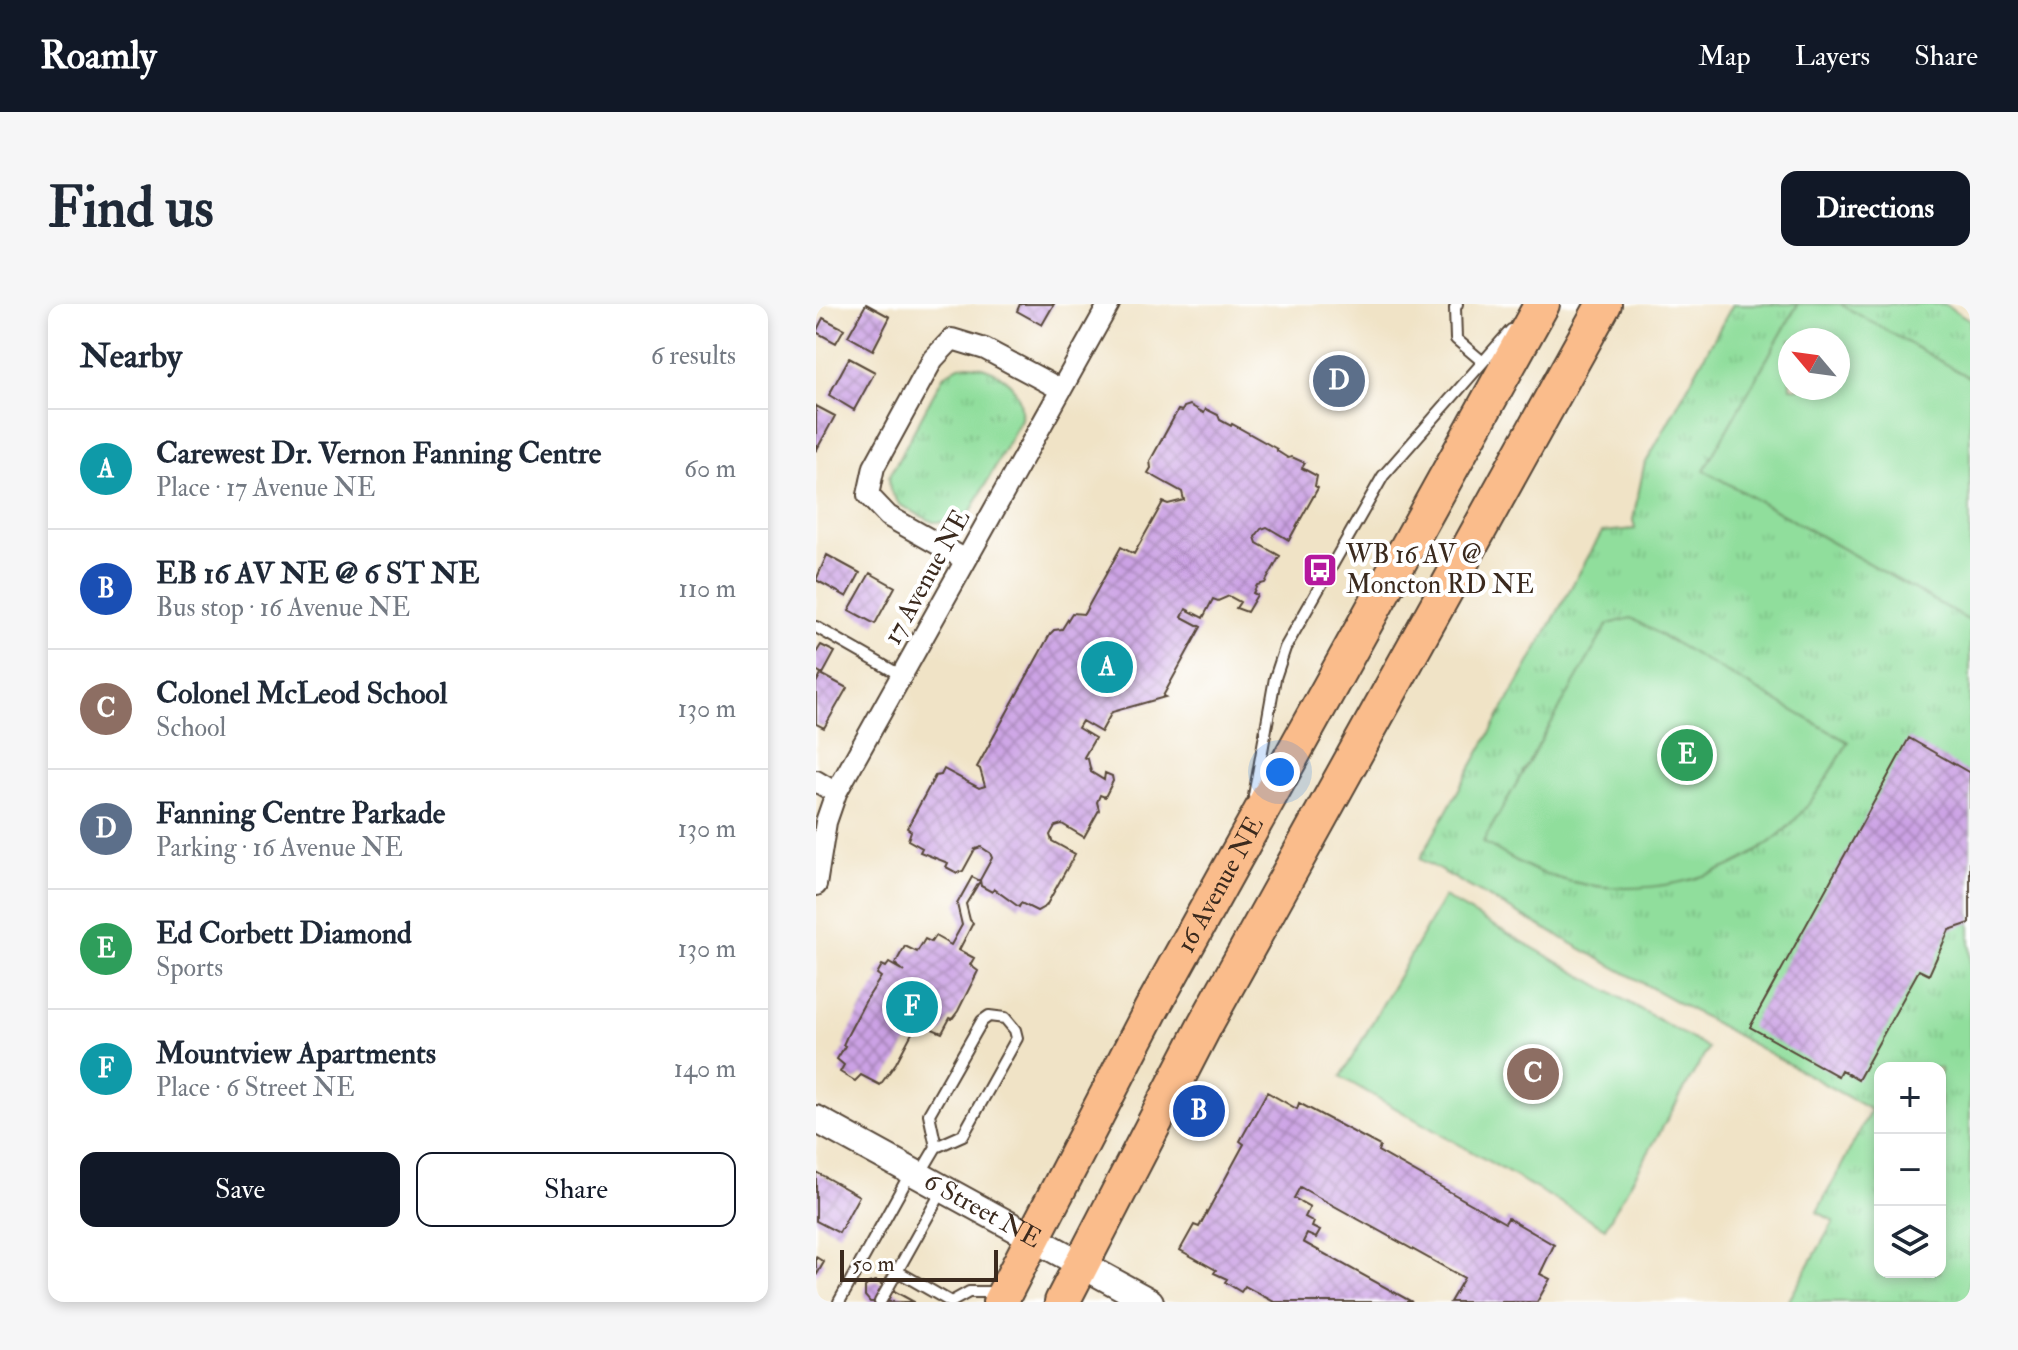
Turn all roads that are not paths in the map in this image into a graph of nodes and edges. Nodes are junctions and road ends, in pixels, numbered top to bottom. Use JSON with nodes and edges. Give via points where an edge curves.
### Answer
{"nodes":[{"id":1,"x":1109,"y":304,"type":"edge"},
{"id":2,"x":1457,"y":304,"type":"edge"},
{"id":3,"x":1534,"y":304,"type":"edge"},
{"id":4,"x":1542,"y":304,"type":"edge"},
{"id":5,"x":1604,"y":304,"type":"edge"},
{"id":6,"x":1483,"y":362,"type":"junction"},
{"id":7,"x":1060,"y":389,"type":"junction"},
{"id":8,"x":966,"y":560,"type":"junction"},
{"id":9,"x":816,"y":627,"type":"edge"},
{"id":10,"x":902,"y":676,"type":"junction"},
{"id":11,"x":816,"y":781,"type":"edge"},
{"id":12,"x":836,"y":793,"type":"junction"},
{"id":13,"x":1248,"y":833,"type":"junction"},
{"id":14,"x":816,"y":885,"type":"edge"},
{"id":15,"x":816,"y":1119,"type":"edge"},
{"id":16,"x":936,"y":1147,"type":"junction"},
{"id":17,"x":915,"y":1174,"type":"junction"},
{"id":18,"x":943,"y":1189,"type":"junction"},
{"id":19,"x":1034,"y":1238,"type":"junction"},
{"id":20,"x":1082,"y":1264,"type":"junction"},
{"id":21,"x":897,"y":1271,"type":"junction"},
{"id":22,"x":1003,"y":1297,"type":"edge"},
{"id":23,"x":839,"y":1302,"type":"edge"},
{"id":24,"x":880,"y":1302,"type":"edge"},
{"id":25,"x":951,"y":1302,"type":"edge"},
{"id":26,"x":1062,"y":1302,"type":"edge"},
{"id":27,"x":1150,"y":1302,"type":"edge"}],
"edges":[{"from":1,"to":7,"type":"street","name":"17 Avenue NE"},
{"from":2,"to":6,"type":"lane","via":[[1456,339]]},
{"from":3,"to":6,"type":"lane"},
{"from":4,"to":13,"type":"highway","name":"16 Avenue NE"},
{"from":5,"to":20,"type":"highway","name":"16 Avenue NE","via":[[1205,1025]]},
{"from":6,"to":13,"type":"lane","via":[[1383,476],[1285,648]]},
{"from":7,"to":8,"type":"street","name":"17 Avenue NE"},
{"from":7,"to":8,"type":"street","via":[[985,349],[952,339],[933,359],[874,467],[868,495],[888,516]]},
{"from":8,"to":10,"type":"street","name":"17 Avenue NE"},
{"from":9,"to":10,"type":"lane"},
{"from":10,"to":12,"type":"street","name":"17 Avenue NE"},
{"from":11,"to":12,"type":"street"},
{"from":12,"to":14,"type":"street","name":"17 Avenue NE"},
{"from":13,"to":19,"type":"highway","name":"16 Avenue NE"},
{"from":15,"to":17,"type":"street","name":"6 Street NE"},
{"from":16,"to":16,"type":"lane","via":[[929,1114],[982,1021],[989,1016],[1005,1018],[1017,1038],[963,1135]]},
{"from":16,"to":17,"type":"lane"},
{"from":17,"to":18,"type":"street","name":"6 Street NE"},
{"from":17,"to":23,"type":"lane"},
{"from":18,"to":19,"type":"street","name":"6 Street NE"},
{"from":18,"to":21,"type":"lane"},
{"from":19,"to":20,"type":"street","name":"6 Street NE"},
{"from":19,"to":22,"type":"highway","name":"16 Avenue NE"},
{"from":20,"to":26,"type":"highway","name":"16 Avenue NE"},
{"from":20,"to":27,"type":"street","name":"6 Street NE"},
{"from":21,"to":24,"type":"lane"},
{"from":21,"to":25,"type":"lane"},
{"from":22,"to":25,"type":"lane","via":[[969,1292]]}]}
